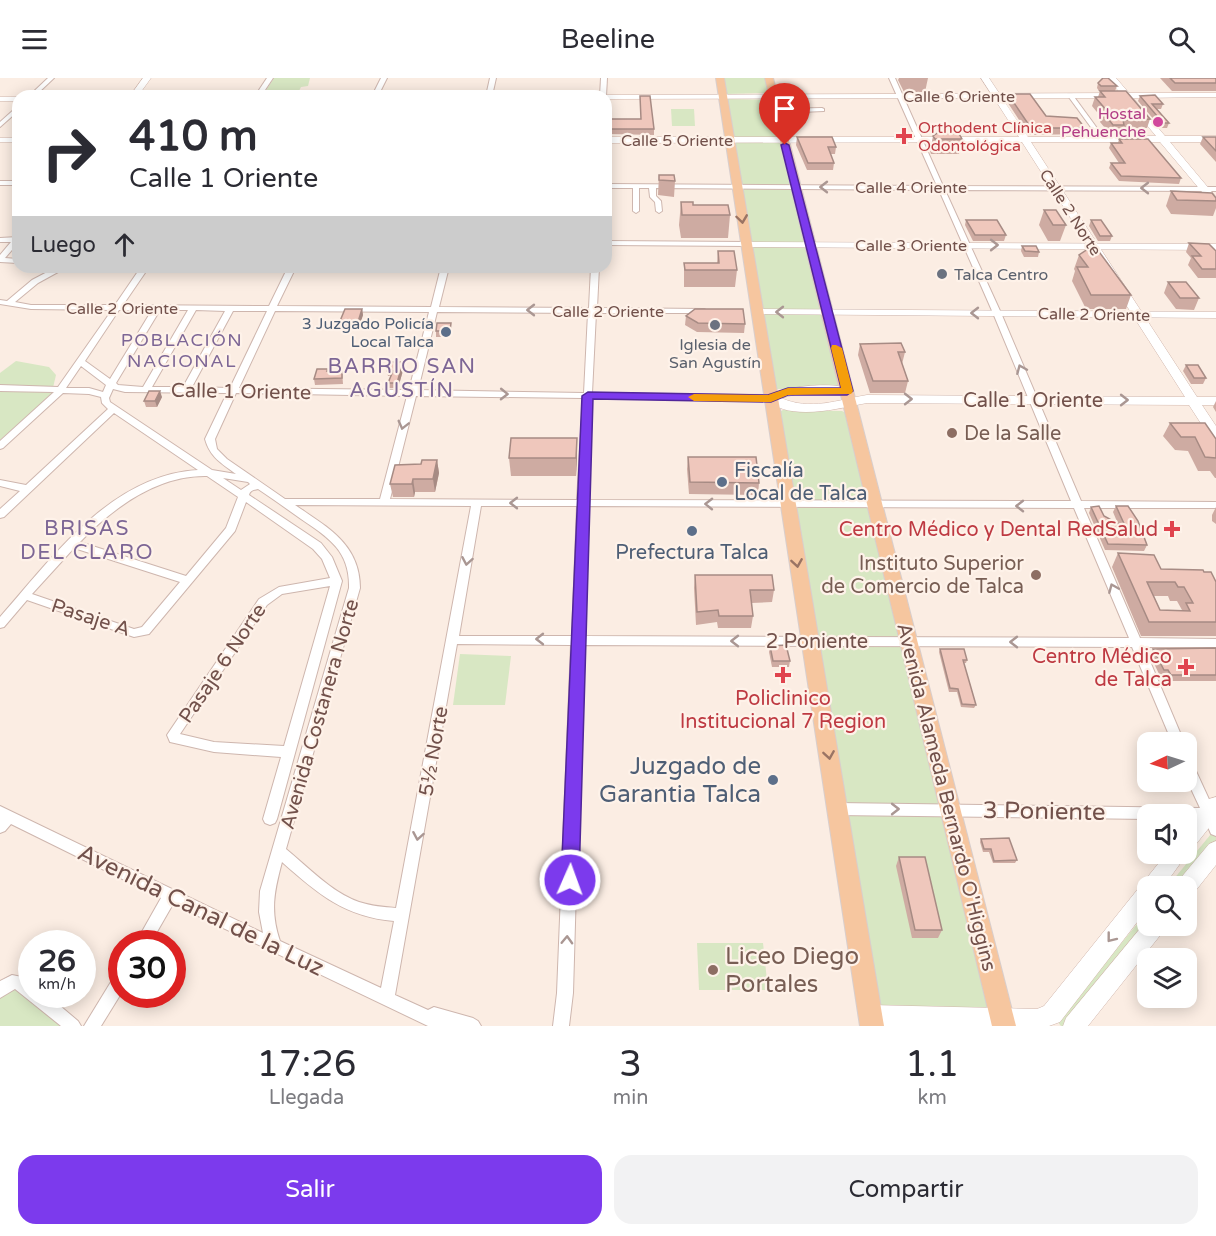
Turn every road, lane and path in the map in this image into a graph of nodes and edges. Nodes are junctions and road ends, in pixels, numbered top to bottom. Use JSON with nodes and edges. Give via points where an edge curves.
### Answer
{"nodes":[{"id":1,"x":51,"y":78,"type":"edge"},
{"id":2,"x":720,"y":78,"type":"edge"},
{"id":3,"x":768,"y":78,"type":"edge"},
{"id":4,"x":892,"y":78,"type":"edge"},
{"id":5,"x":985,"y":78,"type":"edge"},
{"id":6,"x":1112,"y":78,"type":"edge"},
{"id":7,"x":38,"y":90,"type":"edge"},
{"id":8,"x":1070,"y":95,"type":"junction"},
{"id":9,"x":1126,"y":95,"type":"junction"},
{"id":10,"x":1216,"y":95,"type":"edge"},
{"id":11,"x":612,"y":96,"type":"edge"},
{"id":12,"x":723,"y":96,"type":"junction"},
{"id":13,"x":773,"y":96,"type":"junction"},
{"id":14,"x":818,"y":96,"type":"junction"},
{"id":15,"x":899,"y":96,"type":"junction"},
{"id":16,"x":997,"y":96,"type":"junction"},
{"id":17,"x":777,"y":111,"type":"junction"},
{"id":18,"x":0,"y":115,"type":"edge"},
{"id":19,"x":11,"y":115,"type":"joint"},
{"id":20,"x":0,"y":125,"type":"edge"},
{"id":21,"x":1164,"y":139,"type":"junction"},
{"id":22,"x":1216,"y":139,"type":"edge"},
{"id":23,"x":612,"y":140,"type":"edge"},
{"id":24,"x":730,"y":140,"type":"junction"},
{"id":25,"x":919,"y":140,"type":"junction"},
{"id":26,"x":1024,"y":140,"type":"junction"},
{"id":27,"x":1103,"y":140,"type":"junction"},
{"id":28,"x":784,"y":141,"type":"junction"},
{"id":29,"x":612,"y":186,"type":"edge"},
{"id":30,"x":636,"y":186,"type":"junction"},
{"id":31,"x":652,"y":186,"type":"junction"},
{"id":32,"x":737,"y":186,"type":"junction"},
{"id":33,"x":795,"y":187,"type":"junction"},
{"id":34,"x":940,"y":187,"type":"junction"},
{"id":35,"x":1055,"y":188,"type":"junction"},
{"id":36,"x":1204,"y":188,"type":"junction"},
{"id":37,"x":1216,"y":189,"type":"edge"},
{"id":38,"x":1216,"y":203,"type":"edge"},
{"id":39,"x":636,"y":211,"type":"dead end"},
{"id":40,"x":659,"y":211,"type":"dead end"},
{"id":41,"x":612,"y":243,"type":"edge"},
{"id":42,"x":746,"y":244,"type":"junction"},
{"id":43,"x":810,"y":244,"type":"junction"},
{"id":44,"x":966,"y":245,"type":"junction"},
{"id":45,"x":12,"y":246,"type":"edge"},
{"id":46,"x":1094,"y":246,"type":"junction"},
{"id":47,"x":1216,"y":247,"type":"edge"},
{"id":48,"x":0,"y":260,"type":"edge"},
{"id":49,"x":51,"y":273,"type":"edge"},
{"id":50,"x":141,"y":273,"type":"edge"},
{"id":51,"x":289,"y":273,"type":"edge"},
{"id":52,"x":443,"y":273,"type":"edge"},
{"id":53,"x":594,"y":273,"type":"edge"},
{"id":54,"x":3,"y":303,"type":"edge"},
{"id":55,"x":118,"y":308,"type":"junction"},
{"id":56,"x":156,"y":308,"type":"junction"},
{"id":57,"x":193,"y":308,"type":"junction"},
{"id":58,"x":230,"y":308,"type":"junction"},
{"id":59,"x":270,"y":309,"type":"junction"},
{"id":60,"x":434,"y":310,"type":"junction"},
{"id":61,"x":591,"y":310,"type":"junction"},
{"id":62,"x":715,"y":312,"type":"edge"},
{"id":63,"x":754,"y":312,"type":"junction"},
{"id":64,"x":827,"y":312,"type":"junction"},
{"id":65,"x":997,"y":313,"type":"junction"},
{"id":66,"x":1139,"y":315,"type":"junction"},
{"id":67,"x":1216,"y":315,"type":"edge"},
{"id":68,"x":80,"y":362,"type":"junction"},
{"id":69,"x":111,"y":384,"type":"junction"},
{"id":70,"x":0,"y":388,"type":"edge"},
{"id":71,"x":146,"y":389,"type":"junction"},
{"id":72,"x":61,"y":390,"type":"junction"},
{"id":73,"x":186,"y":390,"type":"junction"},
{"id":74,"x":231,"y":391,"type":"junction"},
{"id":75,"x":411,"y":393,"type":"junction"},
{"id":76,"x":106,"y":394,"type":"junction"},
{"id":77,"x":588,"y":396,"type":"junction"},
{"id":78,"x":849,"y":397,"type":"junction"},
{"id":79,"x":771,"y":398,"type":"junction"},
{"id":80,"x":1034,"y":400,"type":"junction"},
{"id":81,"x":1194,"y":400,"type":"junction"},
{"id":82,"x":1216,"y":400,"type":"edge"},
{"id":83,"x":113,"y":409,"type":"junction"},
{"id":84,"x":1216,"y":436,"type":"edge"},
{"id":85,"x":0,"y":446,"type":"edge"},
{"id":86,"x":224,"y":461,"type":"junction"},
{"id":87,"x":210,"y":473,"type":"junction"},
{"id":88,"x":251,"y":480,"type":"junction"},
{"id":89,"x":0,"y":483,"type":"edge"},
{"id":90,"x":261,"y":486,"type":"junction"},
{"id":91,"x":27,"y":489,"type":"junction"},
{"id":92,"x":242,"y":496,"type":"junction"},
{"id":93,"x":285,"y":502,"type":"junction"},
{"id":94,"x":327,"y":502,"type":"junction"},
{"id":95,"x":384,"y":503,"type":"junction"},
{"id":96,"x":477,"y":503,"type":"junction"},
{"id":97,"x":582,"y":503,"type":"junction"},
{"id":98,"x":788,"y":505,"type":"junction"},
{"id":99,"x":1216,"y":505,"type":"edge"},
{"id":100,"x":876,"y":506,"type":"junction"},
{"id":101,"x":1078,"y":506,"type":"junction"},
{"id":102,"x":0,"y":515,"type":"edge"},
{"id":103,"x":313,"y":521,"type":"junction"},
{"id":104,"x":73,"y":544,"type":"junction"},
{"id":105,"x":187,"y":580,"type":"junction"},
{"id":106,"x":336,"y":581,"type":"junction"},
{"id":107,"x":26,"y":596,"type":"junction"},
{"id":108,"x":0,"y":624,"type":"edge"},
{"id":109,"x":578,"y":639,"type":"junction"},
{"id":110,"x":453,"y":640,"type":"junction"},
{"id":111,"x":810,"y":641,"type":"junction"},
{"id":112,"x":908,"y":642,"type":"junction"},
{"id":113,"x":1136,"y":642,"type":"junction"},
{"id":114,"x":1216,"y":644,"type":"edge"},
{"id":115,"x":1174,"y":732,"type":"edge"},
{"id":116,"x":290,"y":752,"type":"junction"},
{"id":117,"x":1197,"y":783,"type":"edge"},
{"id":118,"x":837,"y":809,"type":"junction"},
{"id":119,"x":949,"y":809,"type":"junction"},
{"id":120,"x":1214,"y":816,"type":"edge"},
{"id":121,"x":3,"y":819,"type":"edge"},
{"id":122,"x":270,"y":819,"type":"dead end"},
{"id":123,"x":1197,"y":832,"type":"edge"},
{"id":124,"x":1216,"y":850,"type":"edge"},
{"id":125,"x":279,"y":851,"type":"junction"},
{"id":126,"x":1169,"y":864,"type":"edge"},
{"id":127,"x":1160,"y":876,"type":"edge"},
{"id":128,"x":1195,"y":876,"type":"edge"},
{"id":129,"x":171,"y":895,"type":"junction"},
{"id":130,"x":1137,"y":906,"type":"edge"},
{"id":131,"x":403,"y":915,"type":"junction"},
{"id":132,"x":150,"y":930,"type":"edge"},
{"id":133,"x":1147,"y":936,"type":"edge"},
{"id":134,"x":274,"y":946,"type":"junction"},
{"id":135,"x":387,"y":999,"type":"junction"},
{"id":136,"x":108,"y":1000,"type":"edge"},
{"id":137,"x":402,"y":1006,"type":"junction"},
{"id":138,"x":50,"y":1008,"type":"edge"},
{"id":139,"x":871,"y":1021,"type":"edge"},
{"id":140,"x":1003,"y":1022,"type":"edge"},
{"id":141,"x":73,"y":1026,"type":"edge"},
{"id":142,"x":92,"y":1026,"type":"edge"},
{"id":143,"x":446,"y":1026,"type":"edge"},
{"id":144,"x":473,"y":1026,"type":"edge"},
{"id":145,"x":561,"y":1026,"type":"edge"},
{"id":146,"x":1074,"y":1026,"type":"edge"}],
"edges":[{"from":1,"to":7,"type":"street"},
{"from":2,"to":12,"type":"main road"},
{"from":3,"to":13,"type":"main road","name":"Avenida Alameda Bernardo O'Higgins"},
{"from":4,"to":15,"type":"street"},
{"from":5,"to":16,"type":"street","name":"Calle 2 Norte"},
{"from":6,"to":9,"type":"main road"},
{"from":8,"to":9,"type":"main road","name":"Calle 6 Oriente"},
{"from":8,"to":16,"type":"main road","name":"Calle 6 Oriente"},
{"from":8,"to":27,"type":"street"},
{"from":9,"to":10,"type":"main road","name":"Calle 6 Oriente"},
{"from":9,"to":21,"type":"main road"},
{"from":11,"to":12,"type":"main road","name":"Calle 6 Oriente"},
{"from":12,"to":13,"type":"main road","name":"Calle 6 Oriente"},
{"from":12,"to":24,"type":"main road"},
{"from":13,"to":14,"type":"main road","name":"Calle 6 Oriente"},
{"from":13,"to":17,"type":"main road","name":"Avenida Alameda Bernardo O'Higgins"},
{"from":14,"to":15,"type":"main road","name":"Calle 6 Oriente"},
{"from":14,"to":17,"type":"street","via":[[823,111]]},
{"from":15,"to":16,"type":"main road","name":"Calle 6 Oriente"},
{"from":15,"to":25,"type":"street"},
{"from":16,"to":26,"type":"main road","name":"Calle 2 Norte"},
{"from":17,"to":28,"type":"main road","name":"Avenida Alameda Bernardo O'Higgins"},
{"from":18,"to":19,"type":"street"},
{"from":19,"to":20,"type":"street"},
{"from":21,"to":22,"type":"main road","name":"Calle 5 Oriente"},
{"from":21,"to":27,"type":"main road","name":"Calle 5 Oriente"},
{"from":21,"to":36,"type":"main road"},
{"from":23,"to":24,"type":"main road","name":"Calle 5 Oriente"},
{"from":24,"to":28,"type":"main road","name":"Calle 5 Oriente"},
{"from":24,"to":32,"type":"main road"},
{"from":25,"to":26,"type":"main road","name":"Calle 5 Oriente"},
{"from":25,"to":28,"type":"main road","name":"Calle 5 Oriente"},
{"from":25,"to":34,"type":"street"},
{"from":26,"to":27,"type":"main road","name":"Calle 5 Oriente"},
{"from":26,"to":35,"type":"main road","name":"Calle 2 Norte"},
{"from":28,"to":33,"type":"main road","name":"Avenida Alameda Bernardo O'Higgins"},
{"from":29,"to":30,"type":"street","name":"Calle 4 Oriente"},
{"from":30,"to":31,"type":"street","name":"Calle 4 Oriente"},
{"from":30,"to":39,"type":"street"},
{"from":31,"to":32,"type":"street","name":"Calle 4 Oriente"},
{"from":31,"to":40,"type":"street"},
{"from":32,"to":33,"type":"street","name":"Calle 4 Oriente"},
{"from":32,"to":42,"type":"main road","one_way":true},
{"from":34,"to":33,"type":"street","name":"Calle 4 Oriente","one_way":true},
{"from":33,"to":43,"type":"main road","name":"Avenida Alameda Bernardo O'Higgins"},
{"from":34,"to":35,"type":"street","name":"Calle 4 Oriente"},
{"from":34,"to":44,"type":"street"},
{"from":36,"to":35,"type":"street","name":"Calle 4 Oriente","one_way":true},
{"from":35,"to":46,"type":"main road","name":"Calle 2 Norte"},
{"from":36,"to":37,"type":"street","name":"Calle 4 Oriente"},
{"from":36,"to":38,"type":"main road"},
{"from":41,"to":42,"type":"street","name":"Calle 3 Oriente"},
{"from":42,"to":43,"type":"street","name":"Calle 3 Oriente"},
{"from":42,"to":63,"type":"main road"},
{"from":43,"to":44,"type":"street","name":"Calle 3 Oriente"},
{"from":43,"to":64,"type":"main road","name":"Avenida Alameda Bernardo O'Higgins"},
{"from":44,"to":46,"type":"street","name":"Calle 3 Oriente","one_way":true},
{"from":44,"to":65,"type":"street"},
{"from":45,"to":48,"type":"street"},
{"from":46,"to":47,"type":"street","name":"Calle 3 Oriente"},
{"from":46,"to":66,"type":"main road","name":"Calle 2 Norte"},
{"from":49,"to":54,"type":"street","via":[[20,296]]},
{"from":50,"to":55,"type":"street"},
{"from":51,"to":59,"type":"street"},
{"from":52,"to":60,"type":"street"},
{"from":53,"to":61,"type":"street"},
{"from":54,"to":55,"type":"street","name":"Calle 2 Oriente"},
{"from":55,"to":56,"type":"street","name":"Calle 2 Oriente"},
{"from":55,"to":68,"type":"street"},
{"from":56,"to":57,"type":"street","name":"Calle 2 Oriente"},
{"from":56,"to":69,"type":"street"},
{"from":57,"to":58,"type":"street","name":"Calle 2 Oriente"},
{"from":57,"to":71,"type":"street"},
{"from":58,"to":59,"type":"street","name":"Calle 2 Oriente"},
{"from":58,"to":73,"type":"street"},
{"from":59,"to":60,"type":"street","name":"Calle 2 Oriente"},
{"from":59,"to":74,"type":"street"},
{"from":61,"to":60,"type":"street","name":"Calle 2 Oriente","one_way":true},
{"from":60,"to":75,"type":"street"},
{"from":61,"to":62,"type":"street","name":"Calle 2 Oriente"},
{"from":61,"to":77,"type":"street"},
{"from":64,"to":63,"type":"street","name":"Calle 2 Oriente","one_way":true},
{"from":63,"to":79,"type":"main road"},
{"from":65,"to":64,"type":"street","name":"Calle 2 Oriente","one_way":true},
{"from":64,"to":78,"type":"main road","name":"Avenida Alameda Bernardo O'Higgins"},
{"from":65,"to":66,"type":"street","name":"Calle 2 Oriente"},
{"from":80,"to":65,"type":"street","one_way":true},
{"from":66,"to":67,"type":"street","name":"Calle 2 Oriente"},
{"from":66,"to":81,"type":"main road","name":"Calle 2 Norte"},
{"from":68,"to":69,"type":"street","name":"Calle 1 Oriente"},
{"from":68,"to":72,"type":"street"},
{"from":69,"to":71,"type":"street","name":"Calle 1 Oriente","via":[[122,389]]},
{"from":69,"to":76,"type":"street"},
{"from":70,"to":72,"type":"street"},
{"from":71,"to":73,"type":"street","name":"Calle 1 Oriente"},
{"from":72,"to":76,"type":"street"},
{"from":72,"to":85,"type":"street"},
{"from":73,"to":74,"type":"street","name":"Calle 1 Oriente"},
{"from":74,"to":75,"type":"street","name":"Calle 1 Oriente"},
{"from":74,"to":86,"type":"street","name":"Avenida Costanera Norte","via":[[212,431],[211,445]]},
{"from":75,"to":77,"type":"street","name":"Calle 1 Oriente","one_way":true},
{"from":75,"to":95,"type":"street","one_way":true},
{"from":76,"to":83,"type":"street","via":[[105,401]]},
{"from":77,"to":79,"type":"street","name":"Calle 1 Oriente"},
{"from":77,"to":97,"type":"street"},
{"from":78,"to":79,"type":"main road","name":"Calle 1 Oriente","via":[[838,406],[791,406]]},
{"from":78,"to":80,"type":"main road","name":"Calle 1 Oriente","one_way":true},
{"from":78,"to":100,"type":"main road","name":"Avenida Alameda Bernardo O'Higgins"},
{"from":79,"to":98,"type":"main road"},
{"from":80,"to":81,"type":"main road","name":"Calle 1 Oriente","one_way":true},
{"from":80,"to":101,"type":"street"},
{"from":81,"to":82,"type":"main road","name":"Calle 1 Oriente"},
{"from":81,"to":84,"type":"main road","name":"Calle 2 Norte"},
{"from":83,"to":87,"type":"street","name":"Avenida Costanera Norte"},
{"from":83,"to":91,"type":"street"},
{"from":86,"to":87,"type":"street"},
{"from":86,"to":88,"type":"street","name":"Avenida Costanera Norte"},
{"from":87,"to":88,"type":"street","name":"Avenida Costanera Norte"},
{"from":87,"to":92,"type":"street","name":"Avenida Costanera Norte"},
{"from":87,"to":104,"type":"street","via":[[173,476],[139,490]]},
{"from":88,"to":90,"type":"street","name":"Avenida Costanera Norte"},
{"from":89,"to":91,"type":"street"},
{"from":90,"to":92,"type":"street","via":[[248,488]]},
{"from":90,"to":93,"type":"street","name":"Avenida Costanera Norte"},
{"from":91,"to":102,"type":"street"},
{"from":92,"to":105,"type":"street","via":[[231,529]]},
{"from":92,"to":106,"type":"street","name":"Avenida Costanera Norte","via":[[317,546],[327,557]]},
{"from":93,"to":94,"type":"street"},
{"from":93,"to":103,"type":"street","name":"Avenida Costanera Norte"},
{"from":94,"to":95,"type":"street"},
{"from":94,"to":103,"type":"street","via":[[315,509]]},
{"from":95,"to":96,"type":"street"},
{"from":97,"to":96,"type":"street","one_way":true},
{"from":96,"to":110,"type":"street","name":"5½ Norte","one_way":true},
{"from":98,"to":97,"type":"street","one_way":true},
{"from":97,"to":109,"type":"street"},
{"from":98,"to":100,"type":"street"},
{"from":98,"to":111,"type":"main road","one_way":true},
{"from":99,"to":101,"type":"street"},
{"from":101,"to":100,"type":"street","one_way":true},
{"from":100,"to":112,"type":"main road","name":"Avenida Alameda Bernardo O'Higgins"},
{"from":113,"to":101,"type":"street","one_way":true},
{"from":103,"to":125,"type":"street","name":"Avenida Costanera Norte","via":[[334,537],[347,555],[355,576],[354,590]]},
{"from":104,"to":105,"type":"street"},
{"from":104,"to":107,"type":"street"},
{"from":105,"to":107,"type":"street","name":"Pasaje A","via":[[145,631],[135,633]]},
{"from":106,"to":116,"type":"street","name":"Avenida Costanera Norte"},
{"from":106,"to":116,"type":"street","name":"Pasaje 6 Norte","via":[[273,593],[262,602],[173,736],[214,747]]},
{"from":107,"to":108,"type":"street"},
{"from":109,"to":110,"type":"street","name":"2 Poniente","one_way":true},
{"from":111,"to":109,"type":"street","name":"2 Poniente","one_way":true},
{"from":145,"to":109,"type":"street","one_way":true},
{"from":110,"to":131,"type":"street","name":"5½ Norte","one_way":true},
{"from":111,"to":112,"type":"street","name":"2 Poniente"},
{"from":111,"to":118,"type":"main road","one_way":true},
{"from":113,"to":112,"type":"street","name":"2 Poniente","one_way":true},
{"from":112,"to":119,"type":"main road","name":"Avenida Alameda Bernardo O'Higgins"},
{"from":113,"to":114,"type":"street","name":"2 Poniente"},
{"from":113,"to":115,"type":"street"},
{"from":116,"to":122,"type":"street","name":"Avenida Costanera Norte"},
{"from":117,"to":120,"type":"street"},
{"from":118,"to":119,"type":"street","name":"3 Poniente","one_way":true},
{"from":118,"to":139,"type":"main road"},
{"from":119,"to":120,"type":"street","name":"3 Poniente"},
{"from":119,"to":140,"type":"main road","name":"Avenida Alameda Bernardo O'Higgins"},
{"from":120,"to":123,"type":"main road"},
{"from":121,"to":129,"type":"street","name":"Avenida Canal de la Luz"},
{"from":124,"to":128,"type":"main road"},
{"from":125,"to":131,"type":"street","via":[[351,906]]},
{"from":125,"to":134,"type":"street","name":"Avenida Costanera Norte","via":[[265,909]]},
{"from":126,"to":127,"type":"main road"},
{"from":129,"to":132,"type":"street"},
{"from":129,"to":134,"type":"street","name":"Avenida Canal de la Luz"},
{"from":130,"to":140,"type":"main road","one_way":true,"via":[[1052,1014],[1037,1020]]},
{"from":131,"to":135,"type":"street","name":"5½ Norte"},
{"from":133,"to":146,"type":"main road"},
{"from":134,"to":135,"type":"street","name":"Avenida Canal de la Luz"},
{"from":135,"to":137,"type":"street","name":"Avenida Canal de la Luz"},
{"from":136,"to":142,"type":"street"},
{"from":137,"to":143,"type":"street","name":"Avenida Canal de la Luz"},
{"from":137,"to":144,"type":"street","name":"Avenida Canal de la Luz"},
{"from":138,"to":141,"type":"street"},
{"from":139,"to":140,"type":"main road"}]}
